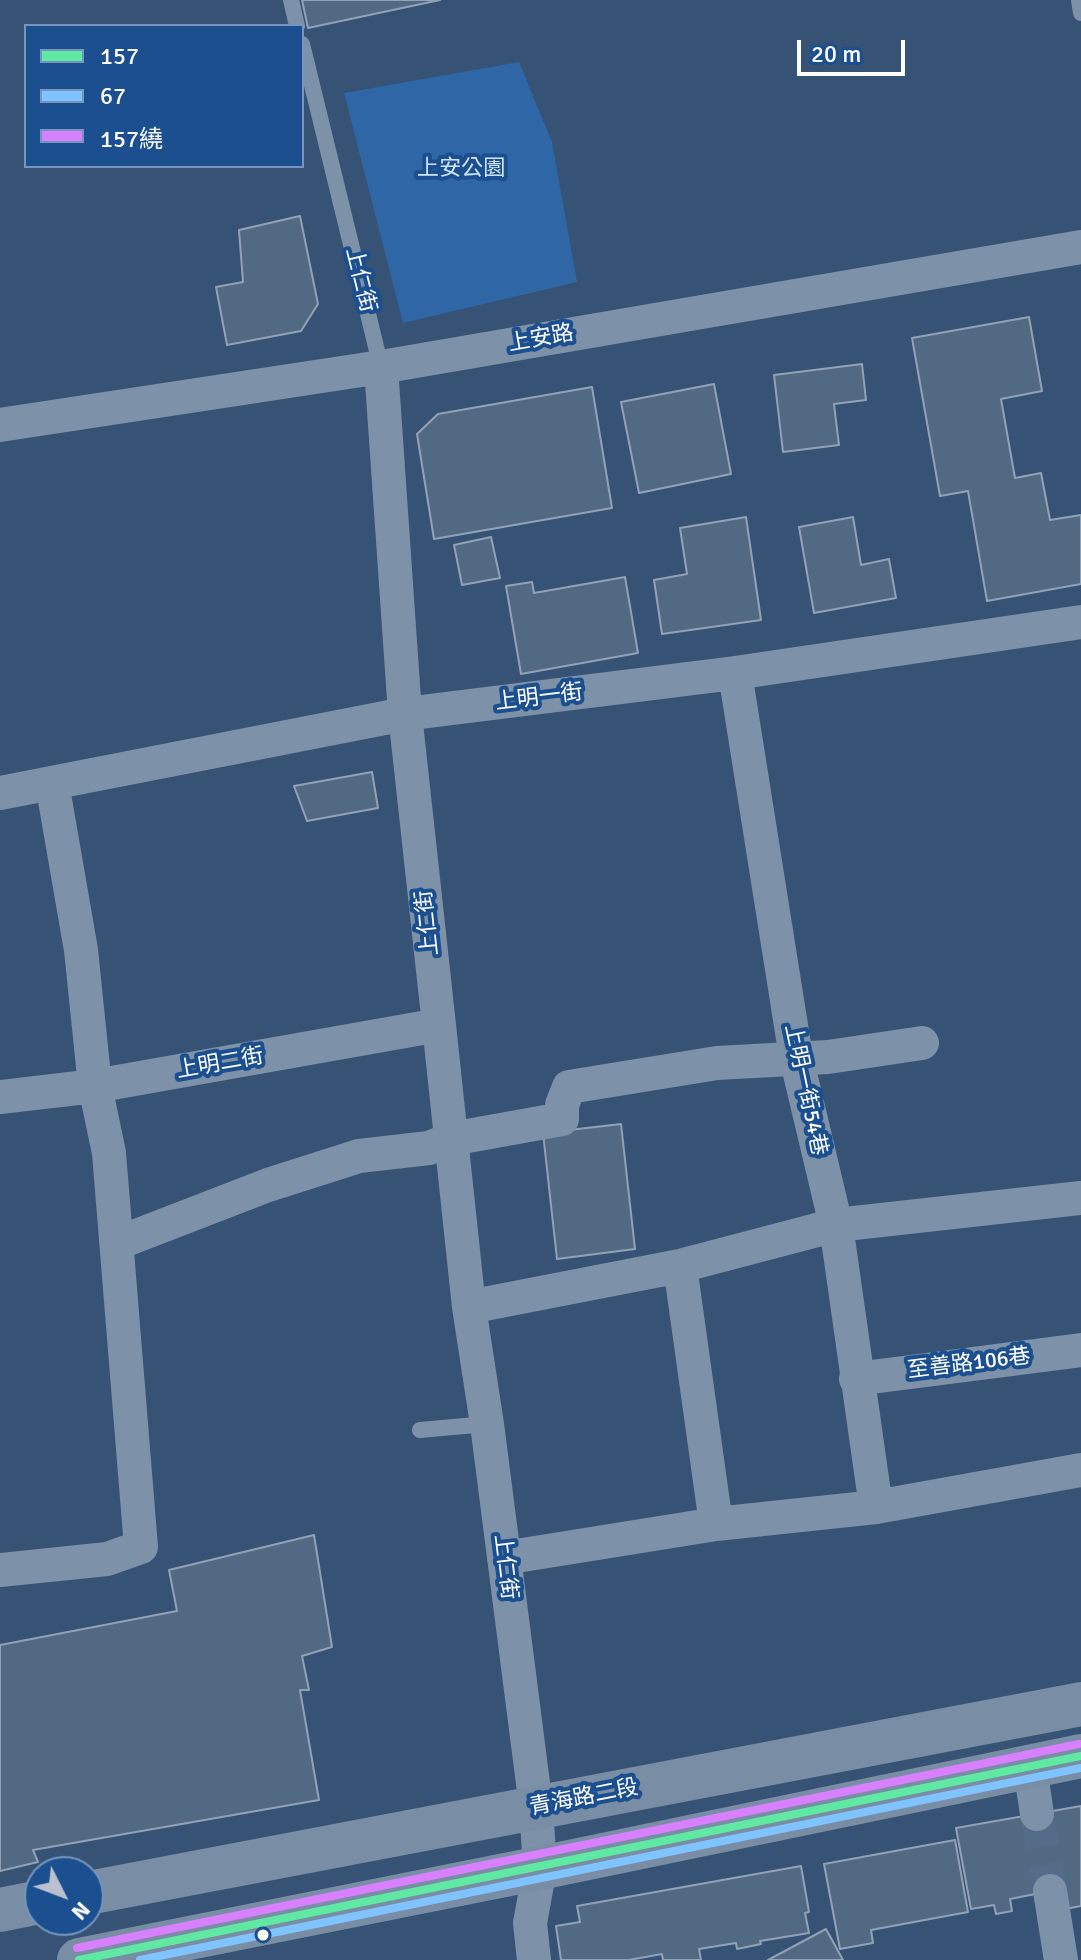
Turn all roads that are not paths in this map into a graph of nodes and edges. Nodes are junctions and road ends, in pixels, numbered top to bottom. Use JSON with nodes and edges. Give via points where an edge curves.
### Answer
{"nodes":[{"id":1,"x":291,"y":0,"type":"edge"},
{"id":2,"x":1079,"y":0,"type":"edge"},
{"id":3,"x":1081,"y":13,"type":"edge"},
{"id":4,"x":297,"y":24,"type":"edge"},
{"id":5,"x":304,"y":52,"type":"edge"},
{"id":6,"x":1081,"y":247,"type":"edge"},
{"id":7,"x":381,"y":367,"type":"junction"},
{"id":8,"x":0,"y":425,"type":"edge"},
{"id":9,"x":1081,"y":622,"type":"edge"},
{"id":10,"x":735,"y":673,"type":"junction"},
{"id":11,"x":405,"y":714,"type":"junction"},
{"id":12,"x":52,"y":783,"type":"junction"},
{"id":13,"x":0,"y":793,"type":"edge"},
{"id":14,"x":439,"y":1025,"type":"junction"},
{"id":15,"x":922,"y":1043,"type":"dead end"},
{"id":16,"x":796,"y":1057,"type":"junction"},
{"id":17,"x":95,"y":1086,"type":"junction"},
{"id":18,"x":0,"y":1097,"type":"edge"},
{"id":19,"x":451,"y":1139,"type":"junction"},
{"id":20,"x":1081,"y":1198,"type":"edge"},
{"id":21,"x":836,"y":1225,"type":"junction"},
{"id":22,"x":118,"y":1243,"type":"junction"},
{"id":23,"x":680,"y":1266,"type":"junction"},
{"id":24,"x":469,"y":1307,"type":"junction"},
{"id":25,"x":1081,"y":1350,"type":"edge"},
{"id":26,"x":856,"y":1379,"type":"junction"},
{"id":27,"x":487,"y":1424,"type":"junction"},
{"id":28,"x":420,"y":1430,"type":"dead end"},
{"id":29,"x":1081,"y":1470,"type":"edge"},
{"id":30,"x":876,"y":1507,"type":"junction"},
{"id":31,"x":716,"y":1524,"type":"junction"},
{"id":32,"x":504,"y":1558,"type":"junction"},
{"id":33,"x":0,"y":1570,"type":"edge"},
{"id":34,"x":1081,"y":1704,"type":"edge"},
{"id":35,"x":1081,"y":1756,"type":"edge"},
{"id":36,"x":1030,"y":1767,"type":"junction"},
{"id":37,"x":536,"y":1807,"type":"junction"},
{"id":38,"x":1037,"y":1814,"type":"tunnel mouth"},
{"id":39,"x":540,"y":1868,"type":"junction"},
{"id":40,"x":104,"y":1890,"type":"edge"},
{"id":41,"x":1050,"y":1891,"type":"tunnel mouth"},
{"id":42,"x":24,"y":1905,"type":"edge"},
{"id":43,"x":0,"y":1910,"type":"edge"},
{"id":44,"x":79,"y":1960,"type":"edge"},
{"id":45,"x":534,"y":1960,"type":"edge"},
{"id":46,"x":1061,"y":1960,"type":"edge"}],
"edges":[{"from":1,"to":4,"type":"lane"},
{"from":2,"to":3,"type":"lane"},
{"from":5,"to":7,"type":"lane","name":"上仁街"},
{"from":6,"to":7,"type":"street","name":"上安路"},
{"from":7,"to":8,"type":"street","name":"上安路"},
{"from":7,"to":11,"type":"street","name":"上仁街"},
{"from":9,"to":10,"type":"street","name":"上明一街"},
{"from":10,"to":11,"type":"street","name":"上明一街"},
{"from":10,"to":16,"type":"street","name":"上明一街54巷"},
{"from":11,"to":12,"type":"street","name":"上明一街"},
{"from":11,"to":14,"type":"street","name":"上仁街"},
{"from":12,"to":13,"type":"street","name":"上明一街"},
{"from":12,"to":17,"type":"street","via":[[81,950]]},
{"from":14,"to":17,"type":"street","name":"上明二街"},
{"from":14,"to":19,"type":"street","name":"上仁街"},
{"from":15,"to":16,"type":"street"},
{"from":16,"to":19,"type":"street","via":[[717,1063],[569,1087],[562,1119]]},
{"from":16,"to":21,"type":"street","name":"上明一街54巷"},
{"from":17,"to":18,"type":"street","name":"上明二街"},
{"from":17,"to":22,"type":"street","via":[[109,1153]]},
{"from":19,"to":22,"type":"street","via":[[429,1148],[359,1156]]},
{"from":19,"to":24,"type":"street","name":"上仁街"},
{"from":20,"to":21,"type":"street"},
{"from":21,"to":23,"type":"street"},
{"from":21,"to":26,"type":"street","name":"上明一街54巷"},
{"from":22,"to":33,"type":"street","via":[[141,1547],[107,1559]]},
{"from":23,"to":24,"type":"street"},
{"from":23,"to":31,"type":"street"},
{"from":24,"to":27,"type":"street","name":"上仁街"},
{"from":25,"to":26,"type":"street","name":"至善路106巷"},
{"from":26,"to":30,"type":"street","name":"上明一街54巷"},
{"from":27,"to":28,"type":"lane"},
{"from":27,"to":32,"type":"street","name":"上仁街"},
{"from":29,"to":30,"type":"street"},
{"from":30,"to":31,"type":"street"},
{"from":31,"to":32,"type":"street"},
{"from":32,"to":37,"type":"street","name":"上仁街"},
{"from":34,"to":37,"type":"main road","name":"青海路二段"},
{"from":35,"to":36,"type":"main road"},
{"from":36,"to":38,"type":"street"},
{"from":36,"to":39,"type":"main road"},
{"from":37,"to":39,"type":"street","name":"上仁街"},
{"from":37,"to":40,"type":"main road","name":"青海路二段"},
{"from":39,"to":44,"type":"main road"},
{"from":39,"to":45,"type":"street","name":"上仁街","via":[[530,1923]]},
{"from":41,"to":46,"type":"street"},
{"from":42,"to":43,"type":"main road"}]}
